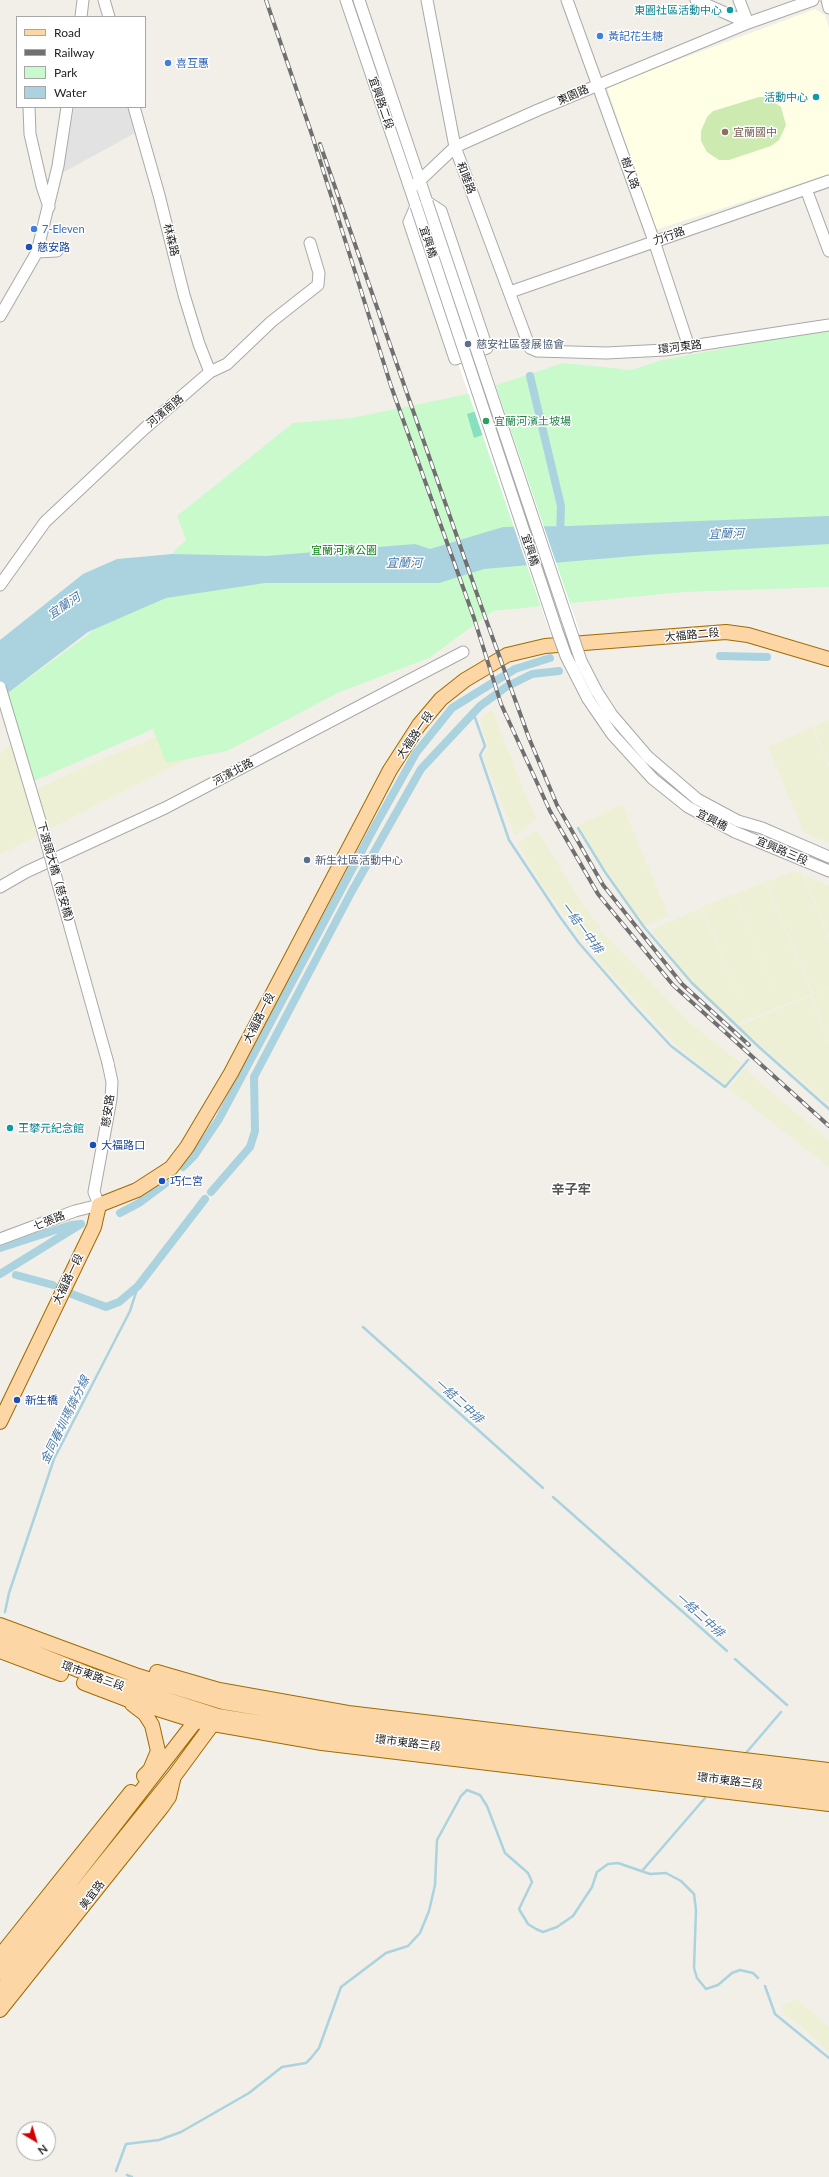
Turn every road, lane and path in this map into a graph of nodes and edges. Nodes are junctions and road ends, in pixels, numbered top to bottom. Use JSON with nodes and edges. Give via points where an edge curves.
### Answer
{"nodes":[{"id":1,"x":83,"y":0,"type":"edge"},
{"id":2,"x":104,"y":0,"type":"edge"},
{"id":3,"x":346,"y":0,"type":"edge"},
{"id":4,"x":359,"y":0,"type":"edge"},
{"id":5,"x":427,"y":0,"type":"edge"},
{"id":6,"x":567,"y":0,"type":"edge"},
{"id":7,"x":696,"y":0,"type":"edge"},
{"id":8,"x":739,"y":0,"type":"edge"},
{"id":9,"x":813,"y":0,"type":"edge"},
{"id":10,"x":827,"y":0,"type":"edge"},
{"id":11,"x":829,"y":8,"type":"edge"},
{"id":12,"x":81,"y":16,"type":"edge"},
{"id":13,"x":109,"y":16,"type":"edge"},
{"id":14,"x":748,"y":23,"type":"junction"},
{"id":15,"x":598,"y":85,"type":"junction"},
{"id":16,"x":29,"y":108,"type":"edge"},
{"id":17,"x":67,"y":108,"type":"edge"},
{"id":18,"x":134,"y":108,"type":"edge"},
{"id":19,"x":455,"y":147,"type":"junction"},
{"id":20,"x":420,"y":181,"type":"junction"},
{"id":21,"x":829,"y":181,"type":"edge"},
{"id":22,"x":410,"y":190,"type":"junction"},
{"id":23,"x":806,"y":190,"type":"junction"},
{"id":24,"x":421,"y":204,"type":"junction"},
{"id":25,"x":49,"y":208,"type":"junction"},
{"id":26,"x":654,"y":241,"type":"junction"},
{"id":27,"x":310,"y":243,"type":"dead end"},
{"id":28,"x":57,"y":251,"type":"dead end"},
{"id":29,"x":829,"y":251,"type":"edge"},
{"id":30,"x":37,"y":252,"type":"junction"},
{"id":31,"x":510,"y":292,"type":"junction"},
{"id":32,"x":0,"y":316,"type":"edge"},
{"id":33,"x":829,"y":325,"type":"edge"},
{"id":34,"x":481,"y":332,"type":"junction"},
{"id":35,"x":449,"y":343,"type":"junction"},
{"id":36,"x":689,"y":347,"type":"junction"},
{"id":37,"x":530,"y":348,"type":"joint"},
{"id":38,"x":210,"y":372,"type":"junction"},
{"id":39,"x":0,"y":585,"type":"edge"},
{"id":40,"x":552,"y":645,"type":"joint"},
{"id":41,"x":463,"y":652,"type":"dead end"},
{"id":42,"x":829,"y":659,"type":"edge"},
{"id":43,"x":0,"y":687,"type":"edge"},
{"id":44,"x":737,"y":826,"type":"junction"},
{"id":45,"x":829,"y":857,"type":"edge"},
{"id":46,"x":829,"y":871,"type":"edge"},
{"id":47,"x":0,"y":887,"type":"edge"},
{"id":48,"x":108,"y":1064,"type":"joint"},
{"id":49,"x":99,"y":1205,"type":"junction"},
{"id":50,"x":0,"y":1239,"type":"edge"},
{"id":51,"x":0,"y":1422,"type":"edge"},
{"id":52,"x":0,"y":1615,"type":"edge"},
{"id":53,"x":0,"y":1625,"type":"edge"},
{"id":54,"x":0,"y":1639,"type":"edge"},
{"id":55,"x":0,"y":1651,"type":"edge"},
{"id":56,"x":69,"y":1667,"type":"junction"},
{"id":57,"x":107,"y":1692,"type":"junction"},
{"id":58,"x":217,"y":1697,"type":"junction"},
{"id":59,"x":126,"y":1699,"type":"junction"},
{"id":60,"x":200,"y":1716,"type":"junction"},
{"id":61,"x":215,"y":1720,"type":"junction"},
{"id":62,"x":158,"y":1751,"type":"junction"},
{"id":63,"x":161,"y":1768,"type":"junction"},
{"id":64,"x":829,"y":1770,"type":"edge"},
{"id":65,"x":175,"y":1775,"type":"junction"},
{"id":66,"x":829,"y":1782,"type":"edge"},
{"id":67,"x":829,"y":1793,"type":"edge"},
{"id":68,"x":829,"y":1804,"type":"edge"},
{"id":69,"x":0,"y":1956,"type":"edge"},
{"id":70,"x":0,"y":1974,"type":"edge"},
{"id":71,"x":0,"y":1992,"type":"edge"},
{"id":72,"x":0,"y":2010,"type":"edge"}],
"edges":[{"from":1,"to":12,"type":"street"},
{"from":2,"to":13,"type":"street"},
{"from":3,"to":22,"type":"street","name":"宜興路二段"},
{"from":4,"to":20,"type":"street","name":"宜興路二段"},
{"from":5,"to":19,"type":"street","name":"和睦路"},
{"from":6,"to":15,"type":"street","name":"樹人路"},
{"from":7,"to":14,"type":"street"},
{"from":8,"to":14,"type":"street"},
{"from":9,"to":14,"type":"street","name":"東園路"},
{"from":10,"to":11,"type":"street"},
{"from":14,"to":15,"type":"street","name":"東園路"},
{"from":15,"to":19,"type":"street","name":"東園路"},
{"from":15,"to":26,"type":"street","name":"樹人路"},
{"from":16,"to":25,"type":"street","via":[[30,134]]},
{"from":17,"to":25,"type":"street"},
{"from":18,"to":38,"type":"street","name":"林森路","via":[[184,295]]},
{"from":19,"to":20,"type":"street","name":"東園路"},
{"from":19,"to":31,"type":"street","name":"和睦路"},
{"from":20,"to":22,"type":"street","name":"東園路"},
{"from":20,"to":24,"type":"street","name":"宜興路二段"},
{"from":21,"to":23,"type":"street","name":"力行路"},
{"from":22,"to":24,"type":"street","name":"宜興路二段"},
{"from":23,"to":26,"type":"street","name":"力行路"},
{"from":23,"to":29,"type":"street"},
{"from":24,"to":34,"type":"street","via":[[441,211]]},
{"from":24,"to":35,"type":"street","via":[[409,222]]},
{"from":24,"to":44,"type":"street","name":"宜興橋","bridge":true,"via":[[581,661],[612,715],[648,757],[697,799]]},
{"from":25,"to":30,"type":"street"},
{"from":26,"to":31,"type":"street","name":"力行路"},
{"from":26,"to":36,"type":"street","name":"樹人路"},
{"from":27,"to":38,"type":"street","name":"河濱南路","via":[[319,273],[318,285],[271,322],[227,364]]},
{"from":28,"to":30,"type":"street"},
{"from":30,"to":32,"type":"street"},
{"from":31,"to":37,"type":"street","name":"和睦路"},
{"from":33,"to":36,"type":"street","name":"環河東路"},
{"from":34,"to":35,"type":"street"},
{"from":34,"to":35,"type":"street","via":[[486,348],[455,359]]},
{"from":36,"to":37,"type":"street","name":"環河東路","via":[[606,353],[538,351]]},
{"from":38,"to":39,"type":"street","name":"河濱南路","via":[[144,429],[45,522]]},
{"from":40,"to":42,"type":"main road","name":"大福路二段","via":[[726,632],[748,635]]},
{"from":40,"to":49,"type":"main road","name":"大福路一段","via":[[508,655],[489,664],[441,699],[419,725],[390,770],[231,1074],[187,1148],[171,1168],[137,1190]]},
{"from":41,"to":47,"type":"street","name":"河濱北路","via":[[172,804],[26,872]]},
{"from":43,"to":48,"type":"street","name":"下渡頭大橋（慈安橋）","bridge":true},
{"from":44,"to":45,"type":"street","name":"宜興路三段","via":[[762,828]]},
{"from":44,"to":46,"type":"street","name":"宜興路三段"},
{"from":48,"to":49,"type":"street","name":"慈安路","via":[[112,1082],[111,1099],[94,1192]]},
{"from":49,"to":50,"type":"street","name":"七張路","via":[[69,1213]]},
{"from":49,"to":51,"type":"main road","name":"大福路一段","via":[[94,1227]]},
{"from":52,"to":58,"type":"main road","name":"環市東路三段"},
{"from":53,"to":58,"type":"main road","name":"環市東路三段","via":[[115,1668]]},
{"from":54,"to":56,"type":"main road","name":"環市東路三段"},
{"from":55,"to":57,"type":"main road","name":"環市東路三段"},
{"from":56,"to":57,"type":"main road"},
{"from":56,"to":60,"type":"main road","name":"環市東路三段"},
{"from":57,"to":59,"type":"main road","name":"環市東路三段"},
{"from":58,"to":60,"type":"main road"},
{"from":58,"to":61,"type":"main road","name":"美宜路"},
{"from":58,"to":64,"type":"main road","name":"環市東路三段"},
{"from":58,"to":66,"type":"main road","name":"環市東路三段","via":[[341,1722]]},
{"from":59,"to":60,"type":"main road","name":"環市東路三段"},
{"from":59,"to":62,"type":"main road","via":[[152,1724]]},
{"from":60,"to":61,"type":"main road","name":"環市東路三段"},
{"from":60,"to":63,"type":"main road"},
{"from":61,"to":65,"type":"main road","name":"美宜路"},
{"from":61,"to":67,"type":"main road","name":"環市東路三段"},
{"from":61,"to":68,"type":"main road","name":"環市東路三段","via":[[322,1743]]},
{"from":62,"to":63,"type":"street"},
{"from":62,"to":69,"type":"main road","via":[[150,1770],[113,1812]]},
{"from":63,"to":70,"type":"main road"},
{"from":65,"to":71,"type":"main road","name":"美宜路"},
{"from":65,"to":72,"type":"main road","name":"美宜路","via":[[169,1797],[162,1807]]}]}
